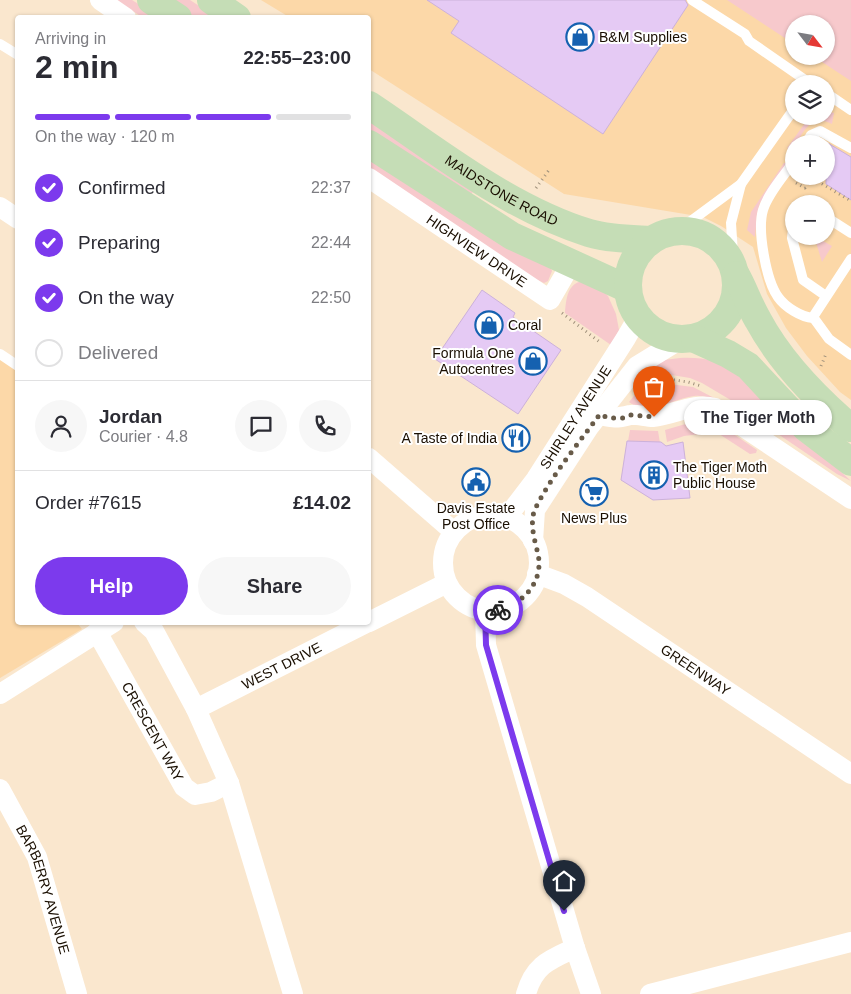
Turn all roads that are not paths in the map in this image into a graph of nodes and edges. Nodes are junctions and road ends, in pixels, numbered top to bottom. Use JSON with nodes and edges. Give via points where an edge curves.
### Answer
{"nodes":[{"id":1,"x":100,"y":0,"type":"edge"},
{"id":2,"x":151,"y":0,"type":"edge"},
{"id":3,"x":211,"y":0,"type":"edge"},
{"id":4,"x":692,"y":0,"type":"edge"},
{"id":5,"x":122,"y":15,"type":"edge"},
{"id":6,"x":174,"y":15,"type":"edge"},
{"id":7,"x":233,"y":15,"type":"edge"},
{"id":8,"x":0,"y":44,"type":"edge"},
{"id":9,"x":15,"y":53,"type":"edge"},
{"id":10,"x":798,"y":75,"type":"edge"},
{"id":11,"x":835,"y":99,"type":"edge"},
{"id":12,"x":371,"y":106,"type":"edge"},
{"id":13,"x":851,"y":110,"type":"edge"},
{"id":14,"x":785,"y":122,"type":"edge"},
{"id":15,"x":812,"y":135,"type":"edge"},
{"id":16,"x":831,"y":135,"type":"edge"},
{"id":17,"x":835,"y":138,"type":"edge"},
{"id":18,"x":371,"y":145,"type":"edge"},
{"id":19,"x":851,"y":148,"type":"edge"},
{"id":20,"x":785,"y":175,"type":"edge"},
{"id":21,"x":371,"y":179,"type":"edge"},
{"id":22,"x":741,"y":184,"type":"junction"},
{"id":23,"x":0,"y":207,"type":"edge"},
{"id":24,"x":15,"y":217,"type":"edge"},
{"id":25,"x":835,"y":223,"type":"edge"},
{"id":26,"x":676,"y":232,"type":"junction"},
{"id":27,"x":851,"y":233,"type":"edge"},
{"id":28,"x":650,"y":240,"type":"junction"},
{"id":29,"x":794,"y":245,"type":"edge"},
{"id":30,"x":851,"y":259,"type":"edge"},
{"id":31,"x":572,"y":262,"type":"junction"},
{"id":32,"x":735,"y":271,"type":"junction"},
{"id":33,"x":826,"y":296,"type":"junction"},
{"id":34,"x":632,"y":300,"type":"junction"},
{"id":35,"x":813,"y":318,"type":"junction"},
{"id":36,"x":688,"y":339,"type":"junction"},
{"id":37,"x":0,"y":354,"type":"edge"},
{"id":38,"x":851,"y":355,"type":"edge"},
{"id":39,"x":15,"y":364,"type":"edge"},
{"id":40,"x":612,"y":397,"type":"junction"},
{"id":41,"x":600,"y":414,"type":"junction"},
{"id":42,"x":631,"y":415,"type":"junction"},
{"id":43,"x":851,"y":428,"type":"edge"},
{"id":44,"x":371,"y":460,"type":"edge"},
{"id":45,"x":851,"y":462,"type":"edge"},
{"id":46,"x":851,"y":498,"type":"edge"},
{"id":47,"x":507,"y":517,"type":"junction"},
{"id":48,"x":454,"y":532,"type":"junction"},
{"id":49,"x":533,"y":541,"type":"junction"},
{"id":50,"x":537,"y":574,"type":"junction"},
{"id":51,"x":447,"y":583,"type":"junction"},
{"id":52,"x":485,"y":610,"type":"junction"},
{"id":53,"x":371,"y":621,"type":"edge"},
{"id":54,"x":147,"y":625,"type":"edge"},
{"id":55,"x":363,"y":625,"type":"edge"},
{"id":56,"x":106,"y":627,"type":"edge"},
{"id":57,"x":0,"y":694,"type":"edge"},
{"id":58,"x":196,"y":710,"type":"junction"},
{"id":59,"x":851,"y":774,"type":"edge"},
{"id":60,"x":229,"y":783,"type":"junction"},
{"id":61,"x":0,"y":789,"type":"edge"},
{"id":62,"x":851,"y":942,"type":"edge"},
{"id":63,"x":575,"y":948,"type":"junction"},
{"id":64,"x":77,"y":994,"type":"edge"},
{"id":65,"x":293,"y":994,"type":"edge"},
{"id":66,"x":526,"y":994,"type":"edge"},
{"id":67,"x":591,"y":994,"type":"edge"},
{"id":68,"x":650,"y":994,"type":"edge"}],
"edges":[{"from":1,"to":5,"type":"street"},
{"from":2,"to":6,"type":"main road"},
{"from":3,"to":7,"type":"main road"},
{"from":4,"to":10,"type":"lane","via":[[745,34],[749,41]]},
{"from":8,"to":9,"type":"lane"},
{"from":11,"to":13,"type":"lane"},
{"from":12,"to":28,"type":"main road","name":"MAIDSTONE ROAD","via":[[491,186],[551,217],[590,233]]},
{"from":14,"to":22,"type":"lane"},
{"from":15,"to":16,"type":"lane","via":[[820,131]]},
{"from":17,"to":19,"type":"lane"},
{"from":18,"to":31,"type":"main road","via":[[479,217],[512,236]]},
{"from":20,"to":35,"type":"lane","via":[[766,204],[761,219],[761,238],[777,296],[794,311]]},
{"from":21,"to":31,"type":"street","name":"HIGHVIEW DRIVE","via":[[550,300]]},
{"from":22,"to":26,"type":"lane"},
{"from":22,"to":32,"type":"lane","via":[[731,223]]},
{"from":23,"to":24,"type":"street"},
{"from":25,"to":27,"type":"lane"},
{"from":26,"to":28,"type":"main road"},
{"from":26,"to":32,"type":"main road","via":[[690,232],[710,239],[724,252]]},
{"from":28,"to":34,"type":"main road","via":[[631,266]]},
{"from":29,"to":33,"type":"lane","via":[[803,280]]},
{"from":30,"to":33,"type":"lane"},
{"from":31,"to":34,"type":"main road"},
{"from":32,"to":36,"type":"main road","via":[[735,298],[726,317],[710,332]]},
{"from":32,"to":43,"type":"main road","via":[[766,334],[817,396]]},
{"from":33,"to":35,"type":"lane"},
{"from":34,"to":36,"type":"main road","via":[[656,332]]},
{"from":34,"to":47,"type":"street","name":"SHIRLEY AVENUE","via":[[634,324],[626,338],[536,479]]},
{"from":35,"to":38,"type":"lane","via":[[831,341]]},
{"from":36,"to":40,"type":"street","name":"SHIRLEY AVENUE","via":[[637,366]]},
{"from":36,"to":45,"type":"main road","via":[[728,354],[748,366],[805,427]]},
{"from":37,"to":39,"type":"lane"},
{"from":40,"to":41,"type":"street","name":"SHIRLEY AVENUE"},
{"from":40,"to":42,"type":"street"},
{"from":41,"to":42,"type":"street","via":[[608,418]]},
{"from":41,"to":49,"type":"street","name":"SHIRLEY AVENUE","via":[[534,510]]},
{"from":42,"to":46,"type":"street","via":[[654,417],[696,405],[715,408]]},
{"from":44,"to":48,"type":"street"},
{"from":47,"to":48,"type":"street","via":[[478,516]]},
{"from":47,"to":49,"type":"street","via":[[524,527]]},
{"from":48,"to":51,"type":"street","via":[[444,551]]},
{"from":49,"to":50,"type":"street","name":"SHIRLEY AVENUE","via":[[538,553]]},
{"from":50,"to":52,"type":"street","via":[[518,602],[496,610]]},
{"from":50,"to":59,"type":"street","name":"GREENWAY","via":[[587,597]]},
{"from":51,"to":52,"type":"street","via":[[466,604]]},
{"from":51,"to":53,"type":"street","name":"WEST DRIVE"},
{"from":52,"to":63,"type":"street","via":[[486,645]]},
{"from":54,"to":58,"type":"street","via":[[154,631]]},
{"from":55,"to":58,"type":"street","name":"WEST DRIVE"},
{"from":56,"to":57,"type":"street","name":"CRESCENT WAY"},
{"from":56,"to":60,"type":"street","name":"CRESCENT WAY","via":[[184,787],[195,795]]},
{"from":58,"to":60,"type":"street"},
{"from":60,"to":65,"type":"street"},
{"from":61,"to":64,"type":"street","name":"BARBERRY AVENUE","via":[[37,857]]},
{"from":62,"to":68,"type":"street"},
{"from":63,"to":66,"type":"street","via":[[550,960],[533,974]]},
{"from":63,"to":67,"type":"street"}]}
